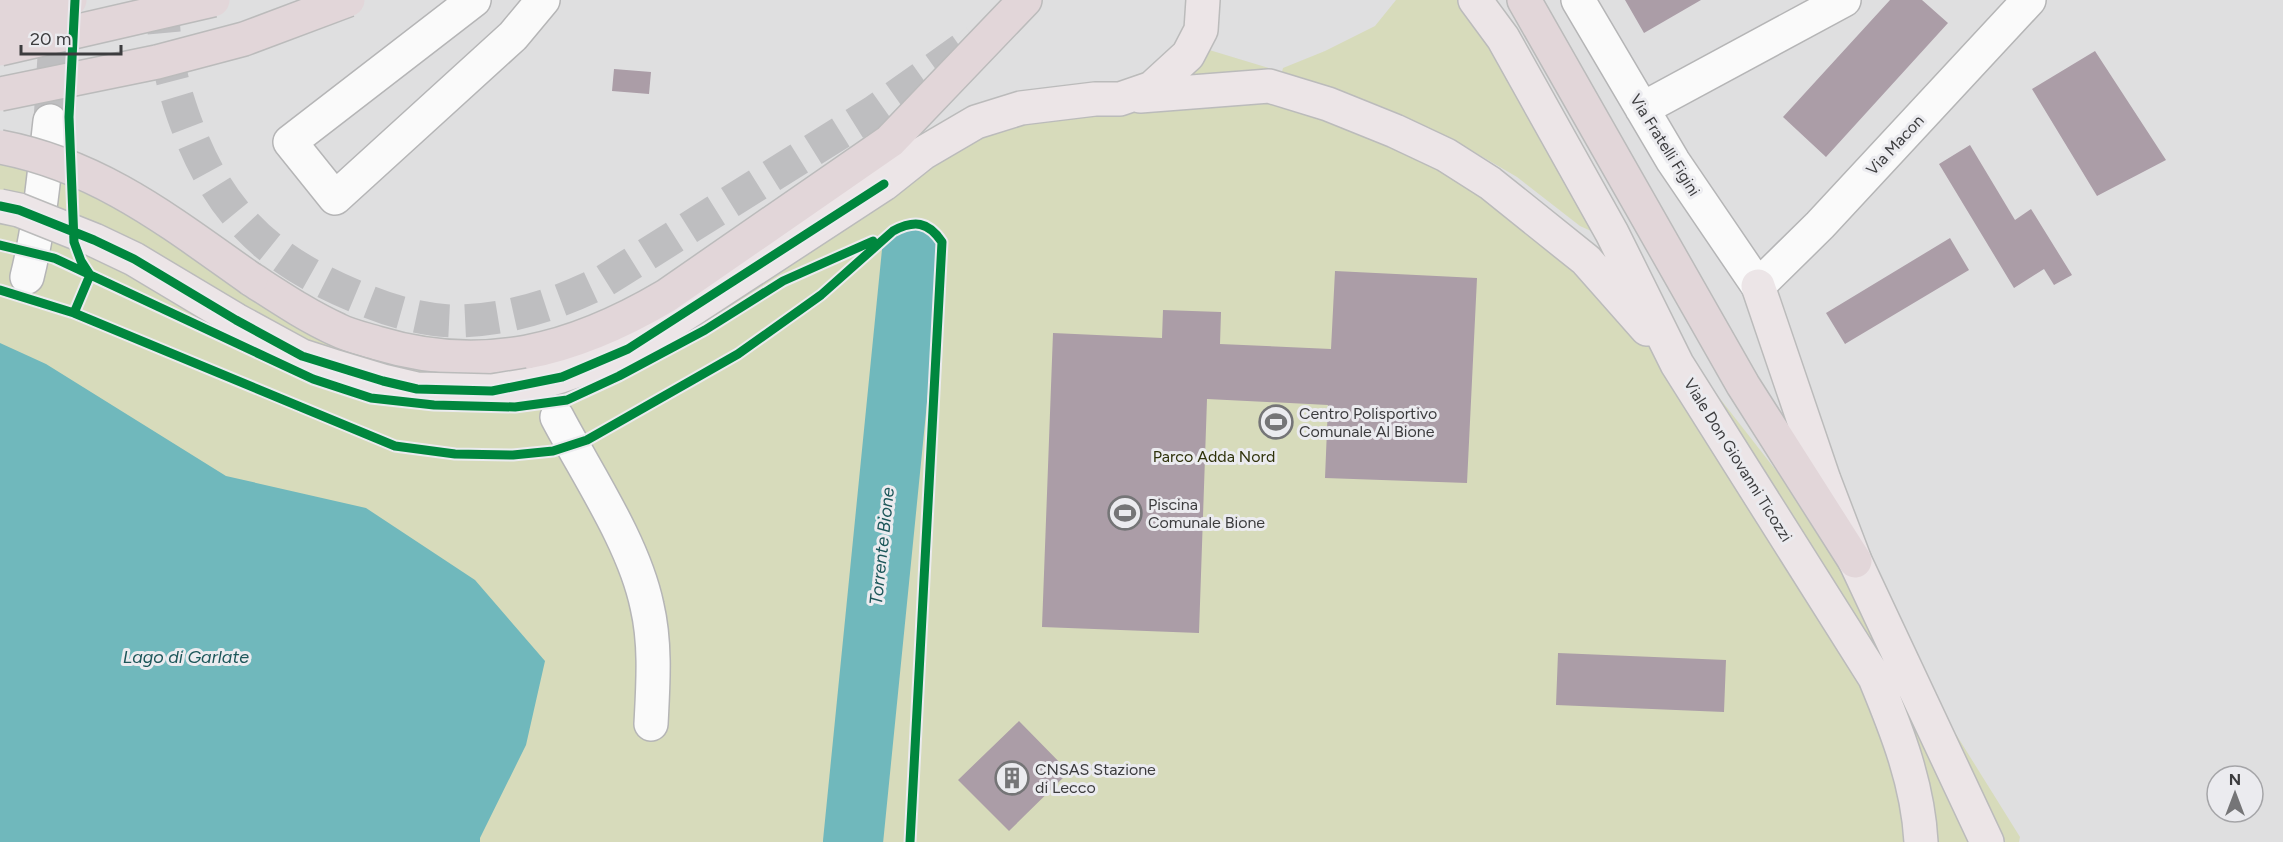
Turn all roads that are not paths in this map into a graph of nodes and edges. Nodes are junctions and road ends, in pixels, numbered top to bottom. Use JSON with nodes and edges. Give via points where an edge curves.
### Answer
{"nodes":[{"id":1,"x":70,"y":0,"type":"edge"},
{"id":2,"x":213,"y":0,"type":"edge"},
{"id":3,"x":348,"y":0,"type":"edge"},
{"id":4,"x":474,"y":0,"type":"edge"},
{"id":5,"x":543,"y":0,"type":"edge"},
{"id":6,"x":1025,"y":0,"type":"edge"},
{"id":7,"x":1203,"y":0,"type":"edge"},
{"id":8,"x":1475,"y":0,"type":"edge"},
{"id":9,"x":1578,"y":0,"type":"edge"},
{"id":10,"x":1844,"y":0,"type":"edge"},
{"id":11,"x":2029,"y":0,"type":"edge"},
{"id":12,"x":1524,"y":1,"type":"edge"},
{"id":13,"x":0,"y":16,"type":"edge"},
{"id":14,"x":0,"y":49,"type":"edge"},
{"id":15,"x":0,"y":94,"type":"edge"},
{"id":16,"x":1120,"y":99,"type":"junction"},
{"id":17,"x":1642,"y":109,"type":"junction"},
{"id":18,"x":50,"y":121,"type":"tunnel mouth"},
{"id":19,"x":0,"y":147,"type":"edge"},
{"id":20,"x":0,"y":206,"type":"edge"},
{"id":21,"x":27,"y":277,"type":"dead end"},
{"id":22,"x":1758,"y":286,"type":"junction"},
{"id":23,"x":1677,"y":364,"type":"junction"},
{"id":24,"x":557,"y":417,"type":"dead end"},
{"id":25,"x":1855,"y":561,"type":"junction"},
{"id":26,"x":651,"y":724,"type":"dead end"},
{"id":27,"x":1921,"y":842,"type":"edge"},
{"id":28,"x":1988,"y":842,"type":"edge"}],
"edges":[{"from":1,"to":13,"type":"highway","bridge":true},
{"from":2,"to":14,"type":"highway","bridge":true},
{"from":3,"to":15,"type":"highway","bridge":true,"via":[[244,39],[157,62]]},
{"from":4,"to":5,"type":"street","via":[[290,142],[335,198],[513,36]]},
{"from":6,"to":19,"type":"highway","bridge":true,"via":[[890,141],[666,296],[635,315],[569,343],[499,357],[424,354],[340,331],[300,310],[142,203],[104,182],[62,164]]},
{"from":7,"to":16,"type":"main road","via":[[1201,30],[1188,55],[1152,88]]},
{"from":8,"to":23,"type":"main road","name":"Viale Don Giovanni Ticozzi","via":[[1503,38],[1612,233]]},
{"from":9,"to":17,"type":"street","name":"Via Fratelli Figini"},
{"from":10,"to":17,"type":"street"},
{"from":11,"to":22,"type":"street","name":"Via Macon","via":[[1820,225]]},
{"from":12,"to":25,"type":"highway","via":[[1743,385]]},
{"from":16,"to":20,"type":"main road","bridge":true,"via":[[1021,108],[976,122],[922,153],[884,184],[628,349],[562,377],[492,391],[417,389],[302,356],[124,254],[19,210]]},
{"from":16,"to":23,"type":"main road","via":[[1269,86],[1328,104],[1446,155],[1490,183],[1586,260]]},
{"from":17,"to":22,"type":"street","name":"Via Fratelli Figini"},
{"from":18,"to":21,"type":"street","via":[[42,205]]},
{"from":22,"to":25,"type":"main road"},
{"from":23,"to":27,"type":"main road","name":"Viale Don Giovanni Ticozzi","via":[[1875,678],[1897,730],[1919,812]]},
{"from":24,"to":26,"type":"street","via":[[620,534],[641,582],[648,606],[653,657]]},
{"from":25,"to":28,"type":"main road"}]}
